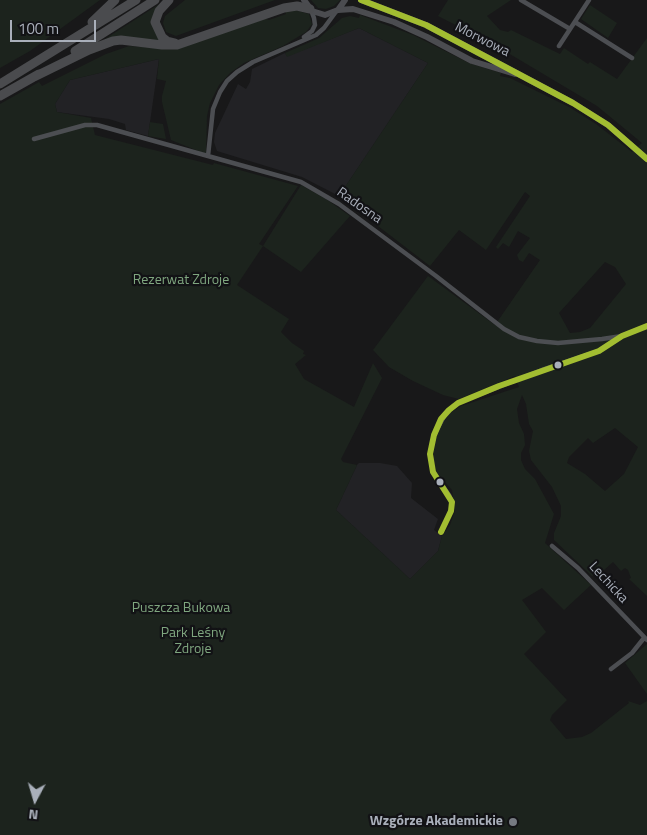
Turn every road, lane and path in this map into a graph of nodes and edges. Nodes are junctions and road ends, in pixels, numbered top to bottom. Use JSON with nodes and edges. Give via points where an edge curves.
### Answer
{"nodes":[{"id":1,"x":115,"y":0,"type":"edge"},
{"id":2,"x":136,"y":0,"type":"edge"},
{"id":3,"x":155,"y":0,"type":"edge"},
{"id":4,"x":170,"y":0,"type":"edge"},
{"id":5,"x":288,"y":0,"type":"edge"},
{"id":6,"x":304,"y":0,"type":"edge"},
{"id":7,"x":345,"y":0,"type":"edge"},
{"id":8,"x":361,"y":0,"type":"edge"},
{"id":9,"x":521,"y":0,"type":"edge"},
{"id":10,"x":589,"y":0,"type":"edge"},
{"id":11,"x":310,"y":9,"type":"junction"},
{"id":12,"x":337,"y":11,"type":"junction"},
{"id":13,"x":260,"y":16,"type":"junction"},
{"id":14,"x":575,"y":22,"type":"junction"},
{"id":15,"x":570,"y":29,"type":"junction"},
{"id":16,"x":185,"y":42,"type":"junction"},
{"id":17,"x":67,"y":44,"type":"junction"},
{"id":18,"x":293,"y":44,"type":"junction"},
{"id":19,"x":559,"y":46,"type":"dead end"},
{"id":20,"x":632,"y":58,"type":"dead end"},
{"id":21,"x":34,"y":77,"type":"junction"},
{"id":22,"x":534,"y":82,"type":"junction"},
{"id":23,"x":0,"y":84,"type":"edge"},
{"id":24,"x":0,"y":96,"type":"edge"},
{"id":25,"x":34,"y":139,"type":"dead end"},
{"id":26,"x":208,"y":156,"type":"junction"},
{"id":27,"x":647,"y":159,"type":"edge"},
{"id":28,"x":647,"y":326,"type":"edge"},
{"id":29,"x":622,"y":336,"type":"junction"},
{"id":30,"x":441,"y":532,"type":"dead end"},
{"id":31,"x":552,"y":546,"type":"dead end"},
{"id":32,"x":646,"y":639,"type":"edge"},
{"id":33,"x":611,"y":669,"type":"dead end"}],
"edges":[{"from":1,"to":17,"type":"highway"},
{"from":2,"to":17,"type":"highway"},
{"from":3,"to":21,"type":"highway"},
{"from":4,"to":16,"type":"highway","via":[[156,16],[157,28],[167,41]]},
{"from":5,"to":13,"type":"highway"},
{"from":6,"to":11,"type":"main road"},
{"from":7,"to":12,"type":"main road"},
{"from":8,"to":22,"type":"main road","name":"Morwowa","via":[[426,25]]},
{"from":9,"to":15,"type":"street"},
{"from":10,"to":14,"type":"street"},
{"from":11,"to":12,"type":"main road","name":"Morwowa","via":[[322,15]]},
{"from":11,"to":13,"type":"highway","via":[[294,6]]},
{"from":11,"to":18,"type":"street","via":[[315,20],[314,28]]},
{"from":12,"to":18,"type":"street","via":[[320,32]]},
{"from":12,"to":22,"type":"main road","name":"Morwowa","via":[[353,9],[394,22],[472,60]]},
{"from":13,"to":16,"type":"highway"},
{"from":14,"to":15,"type":"street"},
{"from":14,"to":20,"type":"street"},
{"from":15,"to":19,"type":"street"},
{"from":16,"to":21,"type":"highway","via":[[166,45],[115,40]]},
{"from":17,"to":23,"type":"highway"},
{"from":18,"to":26,"type":"street","via":[[246,66],[224,85],[213,109]]},
{"from":21,"to":24,"type":"highway"},
{"from":22,"to":27,"type":"main road","name":"Morwowa","via":[[595,116]]},
{"from":25,"to":26,"type":"street","name":"Radosna","via":[[97,124]]},
{"from":26,"to":29,"type":"street","name":"Radosna","via":[[301,182],[317,190],[519,338],[558,343]]},
{"from":28,"to":29,"type":"street","name":"Radosna"},
{"from":29,"to":30,"type":"street","via":[[599,351],[458,403],[446,413],[434,435],[430,454],[431,467],[452,502]]},
{"from":31,"to":32,"type":"street","name":"Lechicka","via":[[578,568]]},
{"from":32,"to":33,"type":"street"}]}
